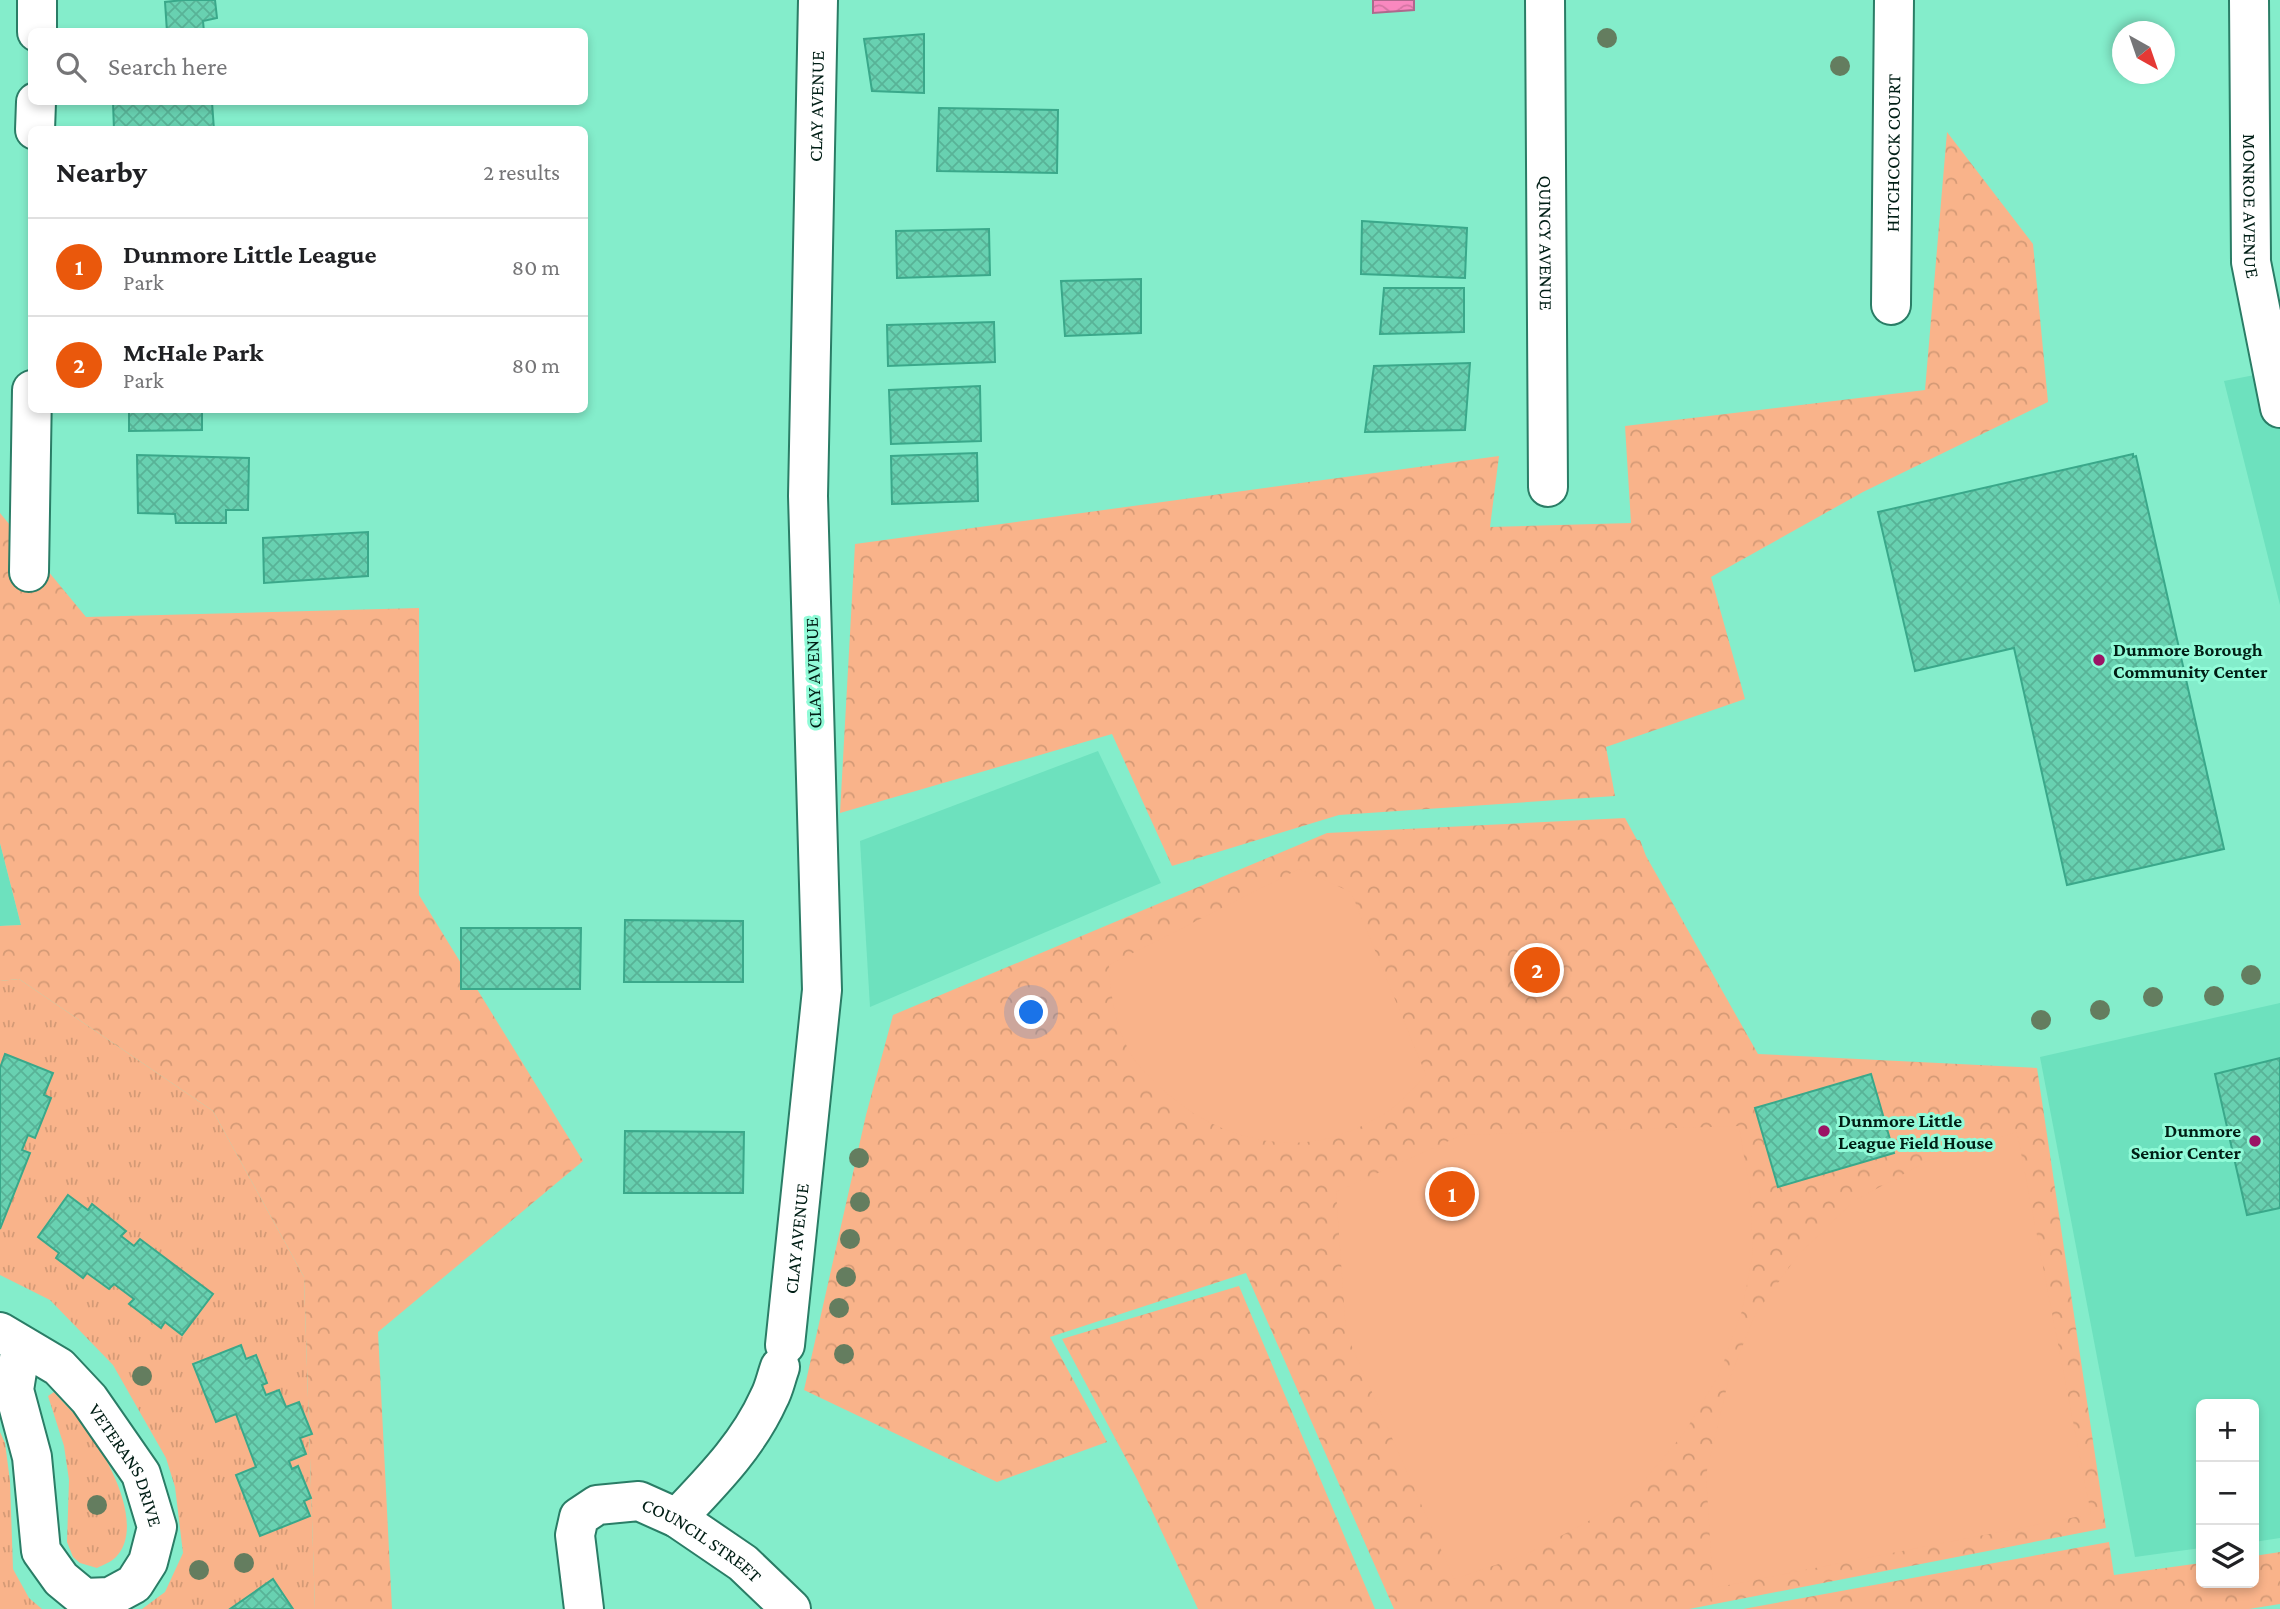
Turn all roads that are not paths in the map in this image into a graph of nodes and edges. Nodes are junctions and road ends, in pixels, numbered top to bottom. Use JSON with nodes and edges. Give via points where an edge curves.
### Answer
{"nodes":[{"id":1,"x":37,"y":0,"type":"edge"},
{"id":2,"x":818,"y":0,"type":"edge"},
{"id":3,"x":1545,"y":0,"type":"edge"},
{"id":4,"x":1894,"y":0,"type":"edge"},
{"id":5,"x":2249,"y":0,"type":"edge"},
{"id":6,"x":37,"y":28,"type":"edge"},
{"id":7,"x":36,"y":105,"type":"edge"},
{"id":8,"x":35,"y":126,"type":"edge"},
{"id":9,"x":1891,"y":305,"type":"dead end"},
{"id":10,"x":2280,"y":408,"type":"edge"},
{"id":11,"x":32,"y":413,"type":"edge"},
{"id":12,"x":1548,"y":487,"type":"dead end"},
{"id":13,"x":29,"y":572,"type":"dead end"},
{"id":14,"x":10,"y":1339,"type":"edge"},
{"id":15,"x":677,"y":1518,"type":"junction"},
{"id":16,"x":584,"y":1609,"type":"edge"},
{"id":17,"x":791,"y":1609,"type":"edge"}],
"edges":[{"from":1,"to":6,"type":"street"},
{"from":2,"to":15,"type":"street","name":"CLAY AVENUE","via":[[808,496],[822,990],[782,1356],[769,1399],[745,1440]]},
{"from":3,"to":12,"type":"street","name":"QUINCY AVENUE"},
{"from":4,"to":9,"type":"street","name":"HITCHCOCK COURT"},
{"from":5,"to":10,"type":"street","name":"MONROE AVENUE","via":[[2250,262]]},
{"from":7,"to":8,"type":"street"},
{"from":11,"to":13,"type":"street"},
{"from":14,"to":14,"type":"street","name":"VETERANS DRIVE","via":[[14,1390],[32,1457],[41,1551],[61,1579],[84,1598],[110,1597],[134,1584],[148,1562],[157,1527],[141,1474],[89,1399],[59,1367]]},
{"from":15,"to":16,"type":"street","name":"COUNCIL STREET","via":[[639,1501],[597,1505],[579,1517],[575,1535]]},
{"from":15,"to":17,"type":"street","name":"COUNCIL STREET","via":[[743,1563]]}]}
